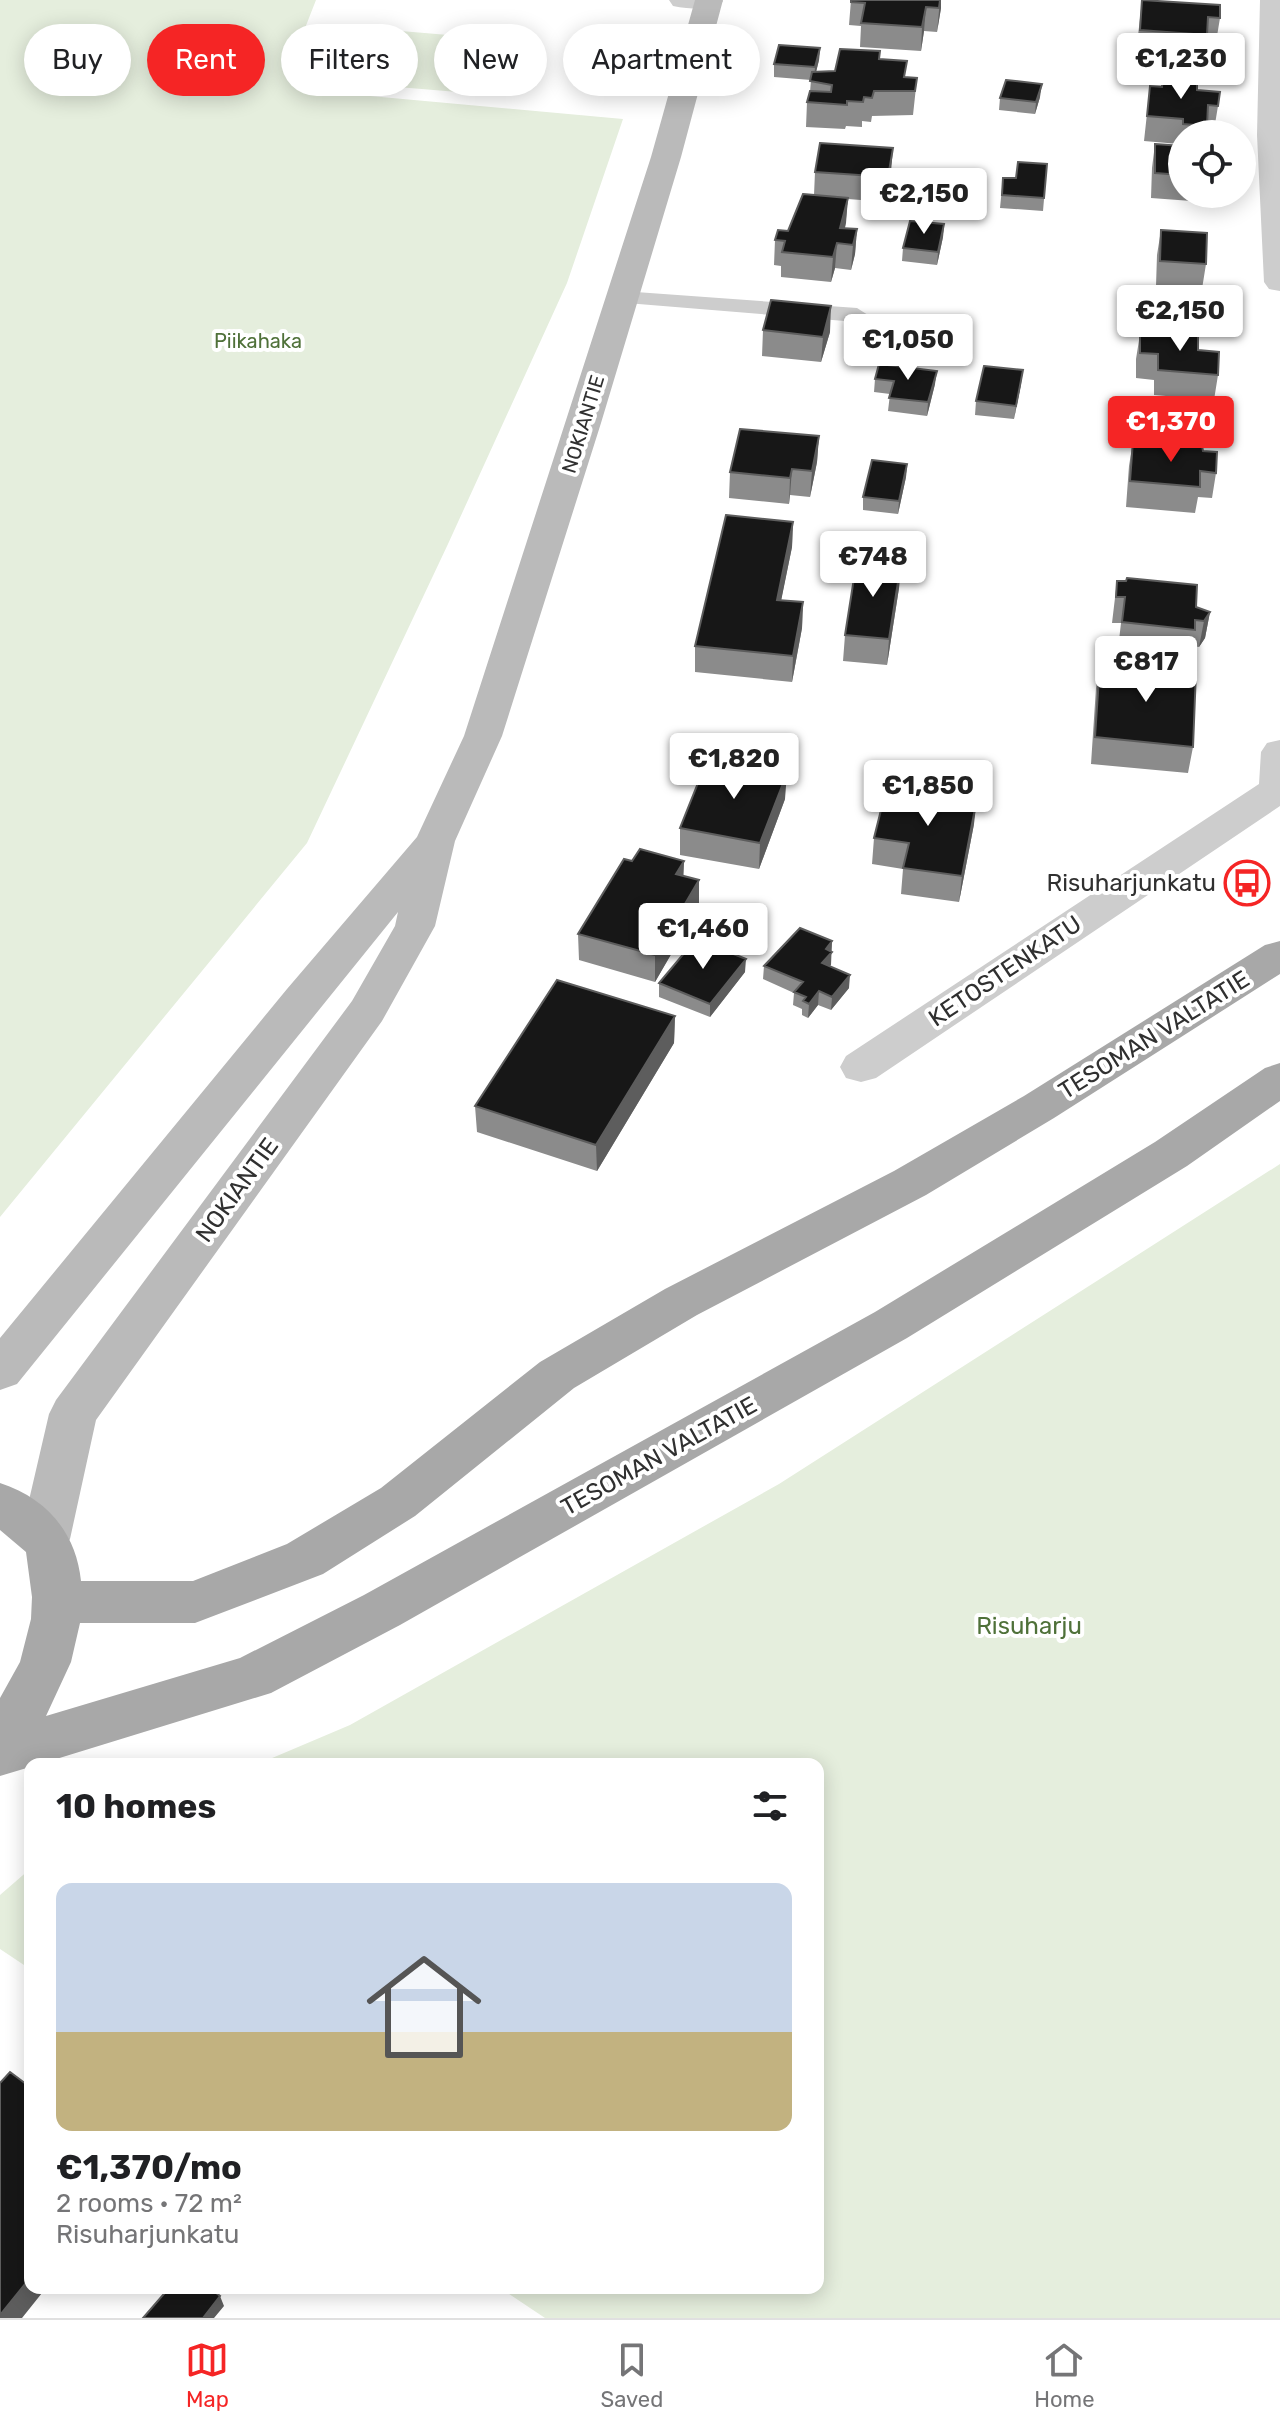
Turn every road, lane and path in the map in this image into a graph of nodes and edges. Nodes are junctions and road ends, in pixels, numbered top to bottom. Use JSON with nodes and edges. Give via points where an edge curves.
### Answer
{"nodes":[{"id":1,"x":700,"y":0,"type":"edge"},
{"id":2,"x":1274,"y":0,"type":"edge"},
{"id":3,"x":1280,"y":282,"type":"edge"},
{"id":4,"x":622,"y":297,"type":"junction"},
{"id":5,"x":857,"y":315,"type":"dead end"},
{"id":6,"x":1280,"y":752,"type":"edge"},
{"id":7,"x":435,"y":841,"type":"junction"},
{"id":8,"x":1280,"y":955,"type":"edge"},
{"id":9,"x":861,"y":1067,"type":"dead end"},
{"id":10,"x":1280,"y":1079,"type":"edge"},
{"id":11,"x":0,"y":1371,"type":"edge"},
{"id":12,"x":0,"y":1503,"type":"edge"},
{"id":13,"x":45,"y":1539,"type":"junction"},
{"id":14,"x":60,"y":1602,"type":"junction"},
{"id":15,"x":0,"y":1740,"type":"edge"},
{"id":16,"x":0,"y":1753,"type":"edge"}],
"edges":[{"from":1,"to":4,"type":"main road","name":"NOKIANTIE","via":[[666,157]]},
{"from":2,"to":3,"type":"street","via":[[1272,135]]},
{"from":4,"to":5,"type":"lane"},
{"from":4,"to":7,"type":"main road","name":"NOKIANTIE","via":[[483,736]]},
{"from":6,"to":9,"type":"street","name":"KETOSTENKATU","via":[[1278,789]]},
{"from":7,"to":11,"type":"main road","name":"NOKIANTIE"},
{"from":7,"to":13,"type":"main road","name":"NOKIANTIE","via":[[415,926],[367,1011],[73,1414]]},
{"from":8,"to":14,"type":"main road","name":"TESOMAN VALTATIE","via":[[910,1183],[681,1302],[557,1375],[398,1502],[305,1559],[195,1602]]},
{"from":10,"to":16,"type":"main road","name":"TESOMAN VALTATIE","via":[[1171,1154],[891,1325],[382,1610],[253,1677]]},
{"from":12,"to":13,"type":"main road"},
{"from":13,"to":14,"type":"main road"},
{"from":14,"to":15,"type":"main road","via":[[51,1650]]}]}
